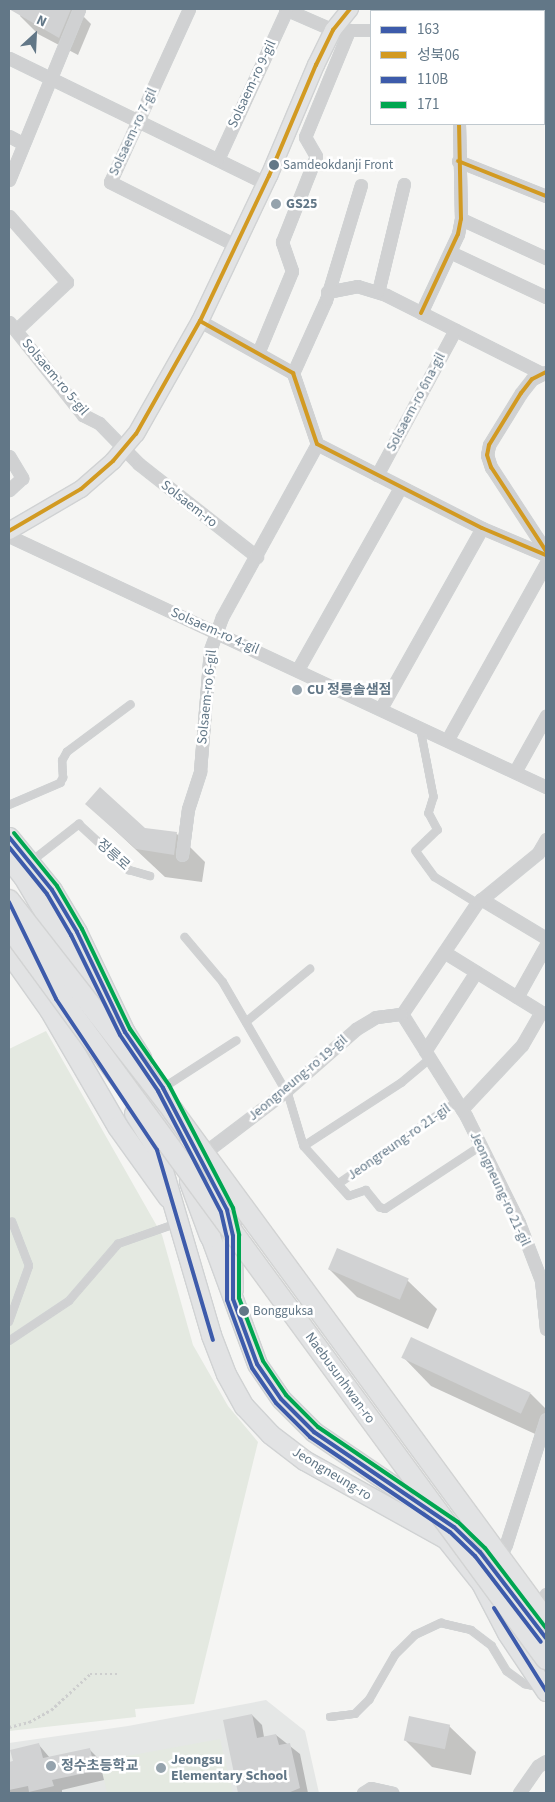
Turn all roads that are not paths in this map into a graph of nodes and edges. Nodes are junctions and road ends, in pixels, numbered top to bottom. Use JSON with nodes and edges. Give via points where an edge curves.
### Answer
{"nodes":[{"id":1,"x":79,"y":9,"type":"edge"},
{"id":2,"x":189,"y":9,"type":"edge"},
{"id":3,"x":286,"y":9,"type":"edge"},
{"id":4,"x":350,"y":9,"type":"edge"},
{"id":5,"x":341,"y":30,"type":"junction"},
{"id":6,"x":370,"y":30,"type":"edge"},
{"id":7,"x":9,"y":58,"type":"edge"},
{"id":8,"x":49,"y":77,"type":"junction"},
{"id":9,"x":139,"y":120,"type":"junction"},
{"id":10,"x":459,"y":125,"type":"edge"},
{"id":11,"x":9,"y":136,"type":"edge"},
{"id":12,"x":22,"y":143,"type":"junction"},
{"id":13,"x":218,"y":159,"type":"junction"},
{"id":14,"x":458,"y":161,"type":"junction"},
{"id":15,"x":9,"y":180,"type":"edge"},
{"id":16,"x":266,"y":183,"type":"junction"},
{"id":17,"x":404,"y":184,"type":"dead end"},
{"id":18,"x":361,"y":185,"type":"dead end"},
{"id":19,"x":546,"y":196,"type":"edge"},
{"id":20,"x":9,"y":216,"type":"edge"},
{"id":21,"x":461,"y":219,"type":"junction"},
{"id":22,"x":235,"y":245,"type":"junction"},
{"id":23,"x":450,"y":252,"type":"junction"},
{"id":24,"x":546,"y":258,"type":"edge"},
{"id":25,"x":327,"y":292,"type":"junction"},
{"id":26,"x":378,"y":292,"type":"junction"},
{"id":27,"x":546,"y":297,"type":"edge"},
{"id":28,"x":421,"y":312,"type":"junction"},
{"id":29,"x":200,"y":321,"type":"junction"},
{"id":30,"x":13,"y":326,"type":"edge"},
{"id":31,"x":455,"y":330,"type":"junction"},
{"id":32,"x":258,"y":353,"type":"junction"},
{"id":33,"x":544,"y":372,"type":"edge"},
{"id":34,"x":293,"y":373,"type":"junction"},
{"id":35,"x":317,"y":444,"type":"junction"},
{"id":36,"x":124,"y":449,"type":"junction"},
{"id":37,"x":9,"y":456,"type":"edge"},
{"id":38,"x":377,"y":475,"type":"junction"},
{"id":39,"x":400,"y":488,"type":"junction"},
{"id":40,"x":9,"y":490,"type":"edge"},
{"id":41,"x":482,"y":528,"type":"junction"},
{"id":42,"x":9,"y":531,"type":"edge"},
{"id":43,"x":9,"y":536,"type":"edge"},
{"id":44,"x":546,"y":551,"type":"edge"},
{"id":45,"x":546,"y":555,"type":"edge"},
{"id":46,"x":256,"y":557,"type":"junction"},
{"id":47,"x":546,"y":563,"type":"edge"},
{"id":48,"x":216,"y":632,"type":"junction"},
{"id":49,"x":298,"y":669,"type":"junction"},
{"id":50,"x":130,"y":705,"type":"dead end"},
{"id":51,"x":381,"y":708,"type":"junction"},
{"id":52,"x":546,"y":716,"type":"edge"},
{"id":53,"x":420,"y":728,"type":"junction"},
{"id":54,"x":450,"y":735,"type":"dead end"},
{"id":55,"x":516,"y":768,"type":"dead end"},
{"id":56,"x":546,"y":787,"type":"edge"},
{"id":57,"x":9,"y":805,"type":"edge"},
{"id":58,"x":9,"y":837,"type":"edge"},
{"id":59,"x":546,"y":839,"type":"edge"},
{"id":60,"x":182,"y":855,"type":"dead end"},
{"id":61,"x":36,"y":857,"type":"junction"},
{"id":62,"x":9,"y":858,"type":"edge"},
{"id":63,"x":150,"y":876,"type":"dead end"},
{"id":64,"x":9,"y":901,"type":"edge"},
{"id":65,"x":479,"y":901,"type":"junction"},
{"id":66,"x":9,"y":927,"type":"edge"},
{"id":67,"x":185,"y":938,"type":"dead end"},
{"id":68,"x":546,"y":938,"type":"edge"},
{"id":69,"x":546,"y":945,"type":"edge"},
{"id":70,"x":9,"y":952,"type":"edge"},
{"id":71,"x":444,"y":952,"type":"junction"},
{"id":72,"x":310,"y":969,"type":"dead end"},
{"id":73,"x":476,"y":972,"type":"junction"},
{"id":74,"x":517,"y":997,"type":"junction"},
{"id":75,"x":402,"y":1014,"type":"junction"},
{"id":76,"x":246,"y":1022,"type":"junction"},
{"id":77,"x":236,"y":1041,"type":"dead end"},
{"id":78,"x":428,"y":1055,"type":"junction"},
{"id":79,"x":163,"y":1088,"type":"junction"},
{"id":80,"x":284,"y":1092,"type":"junction"},
{"id":81,"x":460,"y":1105,"type":"junction"},
{"id":82,"x":304,"y":1146,"type":"junction"},
{"id":83,"x":481,"y":1146,"type":"junction"},
{"id":84,"x":200,"y":1156,"type":"junction"},
{"id":85,"x":208,"y":1177,"type":"junction"},
{"id":86,"x":338,"y":1184,"type":"junction"},
{"id":87,"x":169,"y":1198,"type":"junction"},
{"id":88,"x":12,"y":1222,"type":"dead end"},
{"id":89,"x":179,"y":1222,"type":"junction"},
{"id":90,"x":210,"y":1236,"type":"junction"},
{"id":91,"x":233,"y":1298,"type":"junction"},
{"id":92,"x":546,"y":1320,"type":"edge"},
{"id":93,"x":9,"y":1322,"type":"edge"},
{"id":94,"x":9,"y":1341,"type":"edge"},
{"id":95,"x":546,"y":1419,"type":"edge"},
{"id":96,"x":494,"y":1567,"type":"junction"},
{"id":97,"x":480,"y":1583,"type":"junction"},
{"id":98,"x":546,"y":1594,"type":"edge"},
{"id":99,"x":539,"y":1619,"type":"edge"},
{"id":100,"x":546,"y":1638,"type":"edge"},
{"id":101,"x":546,"y":1659,"type":"edge"},
{"id":102,"x":546,"y":1685,"type":"edge"},
{"id":103,"x":330,"y":1717,"type":"dead end"},
{"id":104,"x":546,"y":1761,"type":"edge"},
{"id":105,"x":363,"y":1793,"type":"edge"},
{"id":106,"x":392,"y":1793,"type":"edge"},
{"id":107,"x":519,"y":1793,"type":"edge"}],
"edges":[{"from":1,"to":8,"type":"street"},
{"from":2,"to":9,"type":"street","name":"Solsaem-ro 7-gil"},
{"from":3,"to":5,"type":"street"},
{"from":3,"to":13,"type":"street","name":"Solsaem-ro 9-gil"},
{"from":4,"to":5,"type":"main road"},
{"from":5,"to":6,"type":"street"},
{"from":5,"to":16,"type":"main road"},
{"from":5,"to":32,"type":"street","via":[[305,137],[316,156],[282,242],[292,271]]},
{"from":7,"to":8,"type":"street"},
{"from":8,"to":9,"type":"street"},
{"from":8,"to":12,"type":"street"},
{"from":9,"to":13,"type":"street"},
{"from":9,"to":22,"type":"street","name":"Solsaem-ro 7-gil","via":[[110,182]]},
{"from":10,"to":14,"type":"street"},
{"from":11,"to":12,"type":"street"},
{"from":12,"to":15,"type":"street"},
{"from":13,"to":16,"type":"street"},
{"from":14,"to":19,"type":"street"},
{"from":14,"to":21,"type":"street"},
{"from":16,"to":22,"type":"main road"},
{"from":17,"to":26,"type":"street"},
{"from":18,"to":25,"type":"street"},
{"from":20,"to":30,"type":"street","via":[[67,282]]},
{"from":21,"to":23,"type":"street"},
{"from":21,"to":24,"type":"street"},
{"from":22,"to":29,"type":"main road"},
{"from":23,"to":27,"type":"street"},
{"from":23,"to":28,"type":"street"},
{"from":25,"to":26,"type":"street","via":[[358,286]]},
{"from":25,"to":34,"type":"street"},
{"from":26,"to":28,"type":"street"},
{"from":28,"to":31,"type":"street"},
{"from":29,"to":32,"type":"street"},
{"from":29,"to":36,"type":"main road","via":[[165,387]]},
{"from":30,"to":36,"type":"street","name":"Solsaem-ro 5-gil","via":[[84,415],[99,423]]},
{"from":31,"to":33,"type":"street"},
{"from":31,"to":38,"type":"street","name":"Solsaem-ro 6na-gil"},
{"from":32,"to":34,"type":"street"},
{"from":33,"to":44,"type":"street","via":[[521,393],[489,445],[487,455],[491,467]]},
{"from":34,"to":35,"type":"street"},
{"from":35,"to":38,"type":"street"},
{"from":35,"to":46,"type":"street","name":"Solsaem-ro 6-gil"},
{"from":36,"to":42,"type":"main road","via":[[66,499]]},
{"from":36,"to":46,"type":"street","name":"Solsaem-ro"},
{"from":37,"to":40,"type":"street","via":[[22,478]]},
{"from":38,"to":39,"type":"street"},
{"from":39,"to":41,"type":"street"},
{"from":39,"to":49,"type":"street"},
{"from":41,"to":45,"type":"street"},
{"from":41,"to":51,"type":"street"},
{"from":43,"to":48,"type":"street","name":"Solsaem-ro 4-gil"},
{"from":46,"to":48,"type":"street","name":"Solsaem-ro 6-gil"},
{"from":47,"to":54,"type":"street"},
{"from":48,"to":49,"type":"street","name":"Solsaem-ro 4-gil"},
{"from":48,"to":60,"type":"street","name":"Solsaem-ro 6-gil","via":[[210,650],[200,772],[188,808]]},
{"from":49,"to":51,"type":"street","name":"Solsaem-ro 4-gil"},
{"from":50,"to":57,"type":"lane","via":[[67,752],[62,761],[63,778],[60,783]]},
{"from":51,"to":53,"type":"street","name":"Solsaem-ro 4-gil"},
{"from":52,"to":55,"type":"street"},
{"from":53,"to":56,"type":"street","name":"Solsaem-ro 4-gil"},
{"from":53,"to":65,"type":"lane","via":[[434,797],[429,812],[438,830],[416,851],[435,877]]},
{"from":58,"to":61,"type":"main road","name":"Jeongneung-ro"},
{"from":59,"to":65,"type":"street","via":[[538,853]]},
{"from":61,"to":63,"type":"lane","name":"정릉로","via":[[79,824],[129,870]]},
{"from":61,"to":79,"type":"main road","name":"Jeongneung-ro","via":[[77,932],[125,1032]]},
{"from":62,"to":90,"type":"highway","via":[[24,877],[106,1014],[168,1131],[203,1210]]},
{"from":64,"to":87,"type":"main road","name":"Jeongneung-ro","via":[[56,999],[157,1150]]},
{"from":64,"to":99,"type":"highway","name":"Naebusunhwan-ro","bridge":true,"via":[[173,1112]]},
{"from":65,"to":68,"type":"street"},
{"from":65,"to":71,"type":"street"},
{"from":66,"to":101,"type":"highway","name":"Naebusunhwan-ro","bridge":true},
{"from":67,"to":76,"type":"lane","via":[[223,982]]},
{"from":69,"to":74,"type":"street"},
{"from":70,"to":87,"type":"highway","via":[[50,1010],[118,1127]]},
{"from":71,"to":73,"type":"street"},
{"from":71,"to":75,"type":"street"},
{"from":72,"to":76,"type":"lane"},
{"from":73,"to":74,"type":"street"},
{"from":73,"to":78,"type":"street"},
{"from":74,"to":81,"type":"street","via":[[541,1012],[522,1045]]},
{"from":75,"to":78,"type":"street","name":"Jeongneung-ro 21-gil"},
{"from":75,"to":80,"type":"street","name":"Jeongneung-ro 19-gil","via":[[376,1017],[356,1029]]},
{"from":76,"to":80,"type":"lane"},
{"from":77,"to":79,"type":"lane"},
{"from":78,"to":81,"type":"street","name":"Jeongneung-ro 21-gil"},
{"from":78,"to":82,"type":"lane","via":[[397,1086]]},
{"from":79,"to":84,"type":"main road","name":"Jeongneung-ro"},
{"from":80,"to":82,"type":"lane"},
{"from":80,"to":84,"type":"street","name":"Jeongneung-ro 19-gil"},
{"from":81,"to":83,"type":"street","name":"Jeongneung-ro 21-gil"},
{"from":81,"to":86,"type":"lane","name":"Jeongreung-ro 21-gil"},
{"from":82,"to":86,"type":"lane"},
{"from":83,"to":86,"type":"lane","name":"Jeongreung-ro 21-gil","via":[[385,1208],[380,1207],[366,1190],[352,1196]]},
{"from":83,"to":92,"type":"street","name":"Jeongneung-ro 21-gil","via":[[519,1223],[540,1280]]},
{"from":84,"to":85,"type":"main road","name":"Jeongneung-ro"},
{"from":85,"to":90,"type":"main road","name":"Jeongneung-ro"},
{"from":85,"to":91,"type":"main road","name":"Jeongneung-ro","via":[[227,1210],[232,1227]]},
{"from":87,"to":89,"type":"main road","name":"Jeongneung-ro"},
{"from":88,"to":93,"type":"lane","via":[[28,1266]]},
{"from":89,"to":94,"type":"lane","via":[[118,1244],[69,1301]]},
{"from":89,"to":97,"type":"main road","name":"Jeongneung-ro","via":[[211,1334],[226,1374],[244,1406],[270,1434],[304,1460],[446,1540]]},
{"from":90,"to":91,"type":"main road","name":"Jeongneung-ro"},
{"from":91,"to":96,"type":"main road","name":"Jeongneung-ro","via":[[258,1364],[281,1399],[314,1432],[454,1527]]},
{"from":95,"to":96,"type":"street","via":[[506,1544]]},
{"from":96,"to":97,"type":"street"},
{"from":96,"to":99,"type":"main road","name":"Jeongneung-ro"},
{"from":97,"to":102,"type":"main road","name":"Jeongneung-ro"},
{"from":98,"to":99,"type":"street"},
{"from":99,"to":100,"type":"main road","name":"Jeongneung-ro"},
{"from":102,"to":103,"type":"lane","via":[[525,1684],[508,1671],[492,1646],[472,1630],[441,1624],[415,1635],[395,1655],[369,1700],[355,1714]]},
{"from":104,"to":107,"type":"street","via":[[528,1778]]},
{"from":105,"to":106,"type":"street","via":[[370,1788]]}]}
